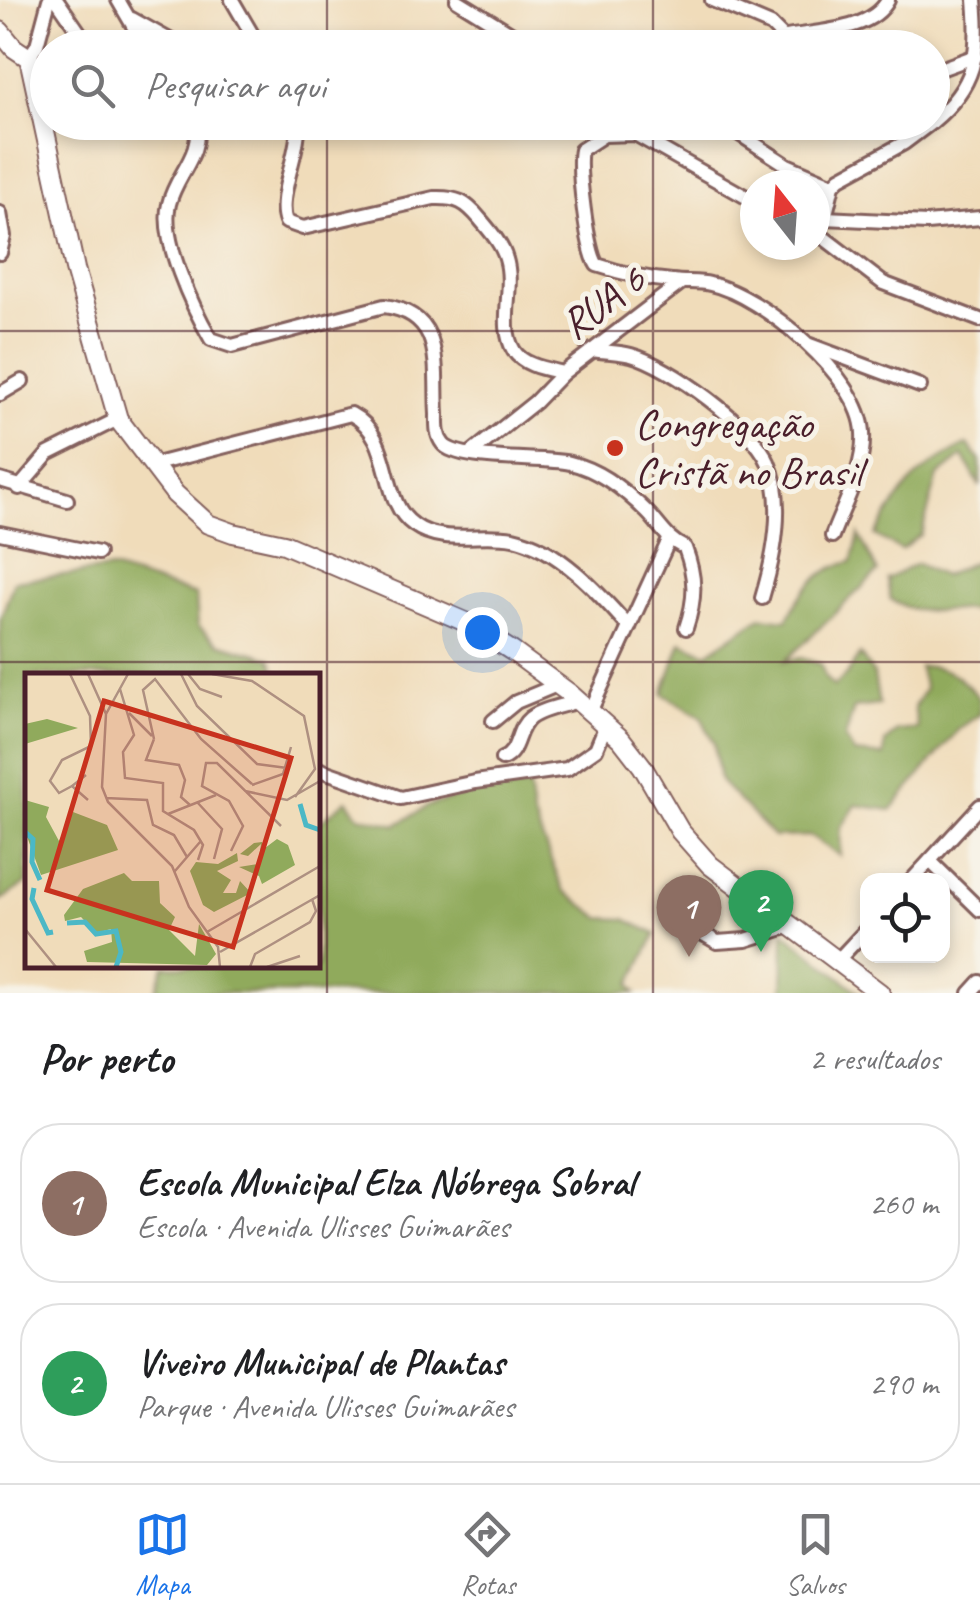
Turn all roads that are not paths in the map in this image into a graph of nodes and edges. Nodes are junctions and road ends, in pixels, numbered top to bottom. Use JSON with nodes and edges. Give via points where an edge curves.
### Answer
{"nodes":[{"id":1,"x":53,"y":0,"type":"edge"},
{"id":2,"x":118,"y":0,"type":"edge"},
{"id":3,"x":232,"y":0,"type":"edge"},
{"id":4,"x":457,"y":0,"type":"edge"},
{"id":5,"x":712,"y":0,"type":"edge"},
{"id":6,"x":888,"y":0,"type":"edge"},
{"id":7,"x":976,"y":0,"type":"edge"},
{"id":8,"x":132,"y":19,"type":"junction"},
{"id":9,"x":42,"y":30,"type":"edge"},
{"id":10,"x":76,"y":30,"type":"edge"},
{"id":11,"x":137,"y":30,"type":"edge"},
{"id":12,"x":152,"y":30,"type":"edge"},
{"id":13,"x":250,"y":30,"type":"edge"},
{"id":14,"x":506,"y":30,"type":"edge"},
{"id":15,"x":774,"y":30,"type":"edge"},
{"id":16,"x":832,"y":30,"type":"edge"},
{"id":17,"x":0,"y":31,"type":"edge"},
{"id":18,"x":976,"y":56,"type":"junction"},
{"id":19,"x":30,"y":58,"type":"edge"},
{"id":20,"x":950,"y":65,"type":"edge"},
{"id":21,"x":950,"y":104,"type":"edge"},
{"id":22,"x":47,"y":140,"type":"edge"},
{"id":23,"x":196,"y":140,"type":"edge"},
{"id":24,"x":298,"y":140,"type":"edge"},
{"id":25,"x":596,"y":140,"type":"edge"},
{"id":26,"x":646,"y":140,"type":"edge"},
{"id":27,"x":748,"y":140,"type":"edge"},
{"id":28,"x":904,"y":140,"type":"edge"},
{"id":29,"x":834,"y":185,"type":"junction"},
{"id":30,"x":740,"y":194,"type":"edge"},
{"id":31,"x":830,"y":195,"type":"edge"},
{"id":32,"x":0,"y":213,"type":"edge"},
{"id":33,"x":980,"y":218,"type":"edge"},
{"id":34,"x":830,"y":224,"type":"edge"},
{"id":35,"x":830,"y":235,"type":"edge"},
{"id":36,"x":0,"y":253,"type":"edge"},
{"id":37,"x":682,"y":282,"type":"junction"},
{"id":38,"x":980,"y":320,"type":"edge"},
{"id":39,"x":807,"y":344,"type":"junction"},
{"id":40,"x":593,"y":350,"type":"junction"},
{"id":41,"x":563,"y":373,"type":"junction"},
{"id":42,"x":22,"y":382,"type":"dead end"},
{"id":43,"x":920,"y":386,"type":"dead end"},
{"id":44,"x":0,"y":394,"type":"edge"},
{"id":45,"x":118,"y":419,"type":"junction"},
{"id":46,"x":470,"y":454,"type":"junction"},
{"id":47,"x":152,"y":465,"type":"junction"},
{"id":48,"x":0,"y":480,"type":"edge"},
{"id":49,"x":19,"y":488,"type":"junction"},
{"id":50,"x":67,"y":500,"type":"dead end"},
{"id":51,"x":0,"y":533,"type":"edge"},
{"id":52,"x":832,"y":536,"type":"dead end"},
{"id":53,"x":668,"y":540,"type":"junction"},
{"id":54,"x":98,"y":553,"type":"dead end"},
{"id":55,"x":762,"y":598,"type":"dead end"},
{"id":56,"x":629,"y":627,"type":"junction"},
{"id":57,"x":686,"y":628,"type":"dead end"},
{"id":58,"x":557,"y":684,"type":"junction"},
{"id":59,"x":584,"y":707,"type":"junction"},
{"id":60,"x":493,"y":721,"type":"dead end"},
{"id":61,"x":606,"y":725,"type":"junction"},
{"id":62,"x":502,"y":758,"type":"dead end"},
{"id":63,"x":320,"y":770,"type":"edge"},
{"id":64,"x":980,"y":806,"type":"edge"},
{"id":65,"x":930,"y":861,"type":"junction"},
{"id":66,"x":918,"y":873,"type":"edge"},
{"id":67,"x":662,"y":910,"type":"dead end"},
{"id":68,"x":980,"y":910,"type":"edge"},
{"id":69,"x":790,"y":926,"type":"junction"},
{"id":70,"x":860,"y":937,"type":"edge"},
{"id":71,"x":837,"y":961,"type":"junction"},
{"id":72,"x":980,"y":982,"type":"edge"},
{"id":73,"x":880,"y":993,"type":"edge"},
{"id":74,"x":970,"y":993,"type":"edge"}],
"edges":[{"from":1,"to":9,"type":"street"},
{"from":1,"to":10,"type":"street"},
{"from":2,"to":8,"type":"street"},
{"from":3,"to":13,"type":"street"},
{"from":4,"to":14,"type":"street"},
{"from":5,"to":15,"type":"street"},
{"from":6,"to":16,"type":"street","via":[[878,15]]},
{"from":7,"to":18,"type":"street"},
{"from":8,"to":11,"type":"street"},
{"from":8,"to":12,"type":"street"},
{"from":17,"to":19,"type":"main road"},
{"from":18,"to":20,"type":"street"},
{"from":18,"to":21,"type":"street","via":[[966,88]]},
{"from":22,"to":45,"type":"main road","via":[[75,270]]},
{"from":23,"to":46,"type":"street","via":[[167,218],[188,294],[211,339],[232,346],[384,306],[404,308],[426,327],[436,354],[442,442]]},
{"from":24,"to":41,"type":"street","via":[[286,222],[302,228],[454,197],[494,235],[506,260],[512,348],[529,363]]},
{"from":25,"to":37,"type":"street","via":[[581,150],[579,179],[597,265]]},
{"from":26,"to":30,"type":"street"},
{"from":27,"to":29,"type":"street"},
{"from":28,"to":29,"type":"street"},
{"from":29,"to":31,"type":"street"},
{"from":32,"to":36,"type":"street"},
{"from":33,"to":34,"type":"street"},
{"from":35,"to":38,"type":"street","via":[[883,283]]},
{"from":37,"to":39,"type":"street","via":[[746,296]]},
{"from":37,"to":40,"type":"street","name":"RUA 6"},
{"from":39,"to":43,"type":"street"},
{"from":39,"to":52,"type":"street","via":[[854,399],[863,433],[859,464]]},
{"from":40,"to":41,"type":"street","name":"RUA 6"},
{"from":40,"to":55,"type":"street","via":[[630,355],[668,371],[757,444],[772,472],[776,504]]},
{"from":41,"to":46,"type":"street","name":"RUA 6"},
{"from":42,"to":44,"type":"street"},
{"from":45,"to":47,"type":"main road"},
{"from":45,"to":49,"type":"street","via":[[48,454]]},
{"from":46,"to":53,"type":"street","via":[[572,463],[594,472],[648,514]]},
{"from":47,"to":56,"type":"street","via":[[351,414],[372,429],[398,502],[416,527],[533,545],[580,578]]},
{"from":47,"to":58,"type":"main road","via":[[208,524],[284,544],[468,624]]},
{"from":48,"to":49,"type":"street"},
{"from":49,"to":50,"type":"street"},
{"from":51,"to":54,"type":"street"},
{"from":53,"to":56,"type":"street"},
{"from":53,"to":57,"type":"street","via":[[685,548],[692,567],[696,599]]},
{"from":56,"to":59,"type":"street"},
{"from":58,"to":59,"type":"main road"},
{"from":58,"to":60,"type":"street"},
{"from":59,"to":61,"type":"main road"},
{"from":59,"to":62,"type":"street","via":[[530,718],[513,752]]},
{"from":61,"to":63,"type":"street","via":[[596,749],[567,770],[400,798]]},
{"from":61,"to":69,"type":"main road","via":[[642,766],[692,846]]},
{"from":64,"to":65,"type":"street"},
{"from":65,"to":66,"type":"street"},
{"from":65,"to":68,"type":"street"},
{"from":67,"to":69,"type":"street","via":[[716,942]]},
{"from":69,"to":71,"type":"main road"},
{"from":70,"to":71,"type":"street"},
{"from":71,"to":73,"type":"main road"},
{"from":72,"to":74,"type":"street"}]}
